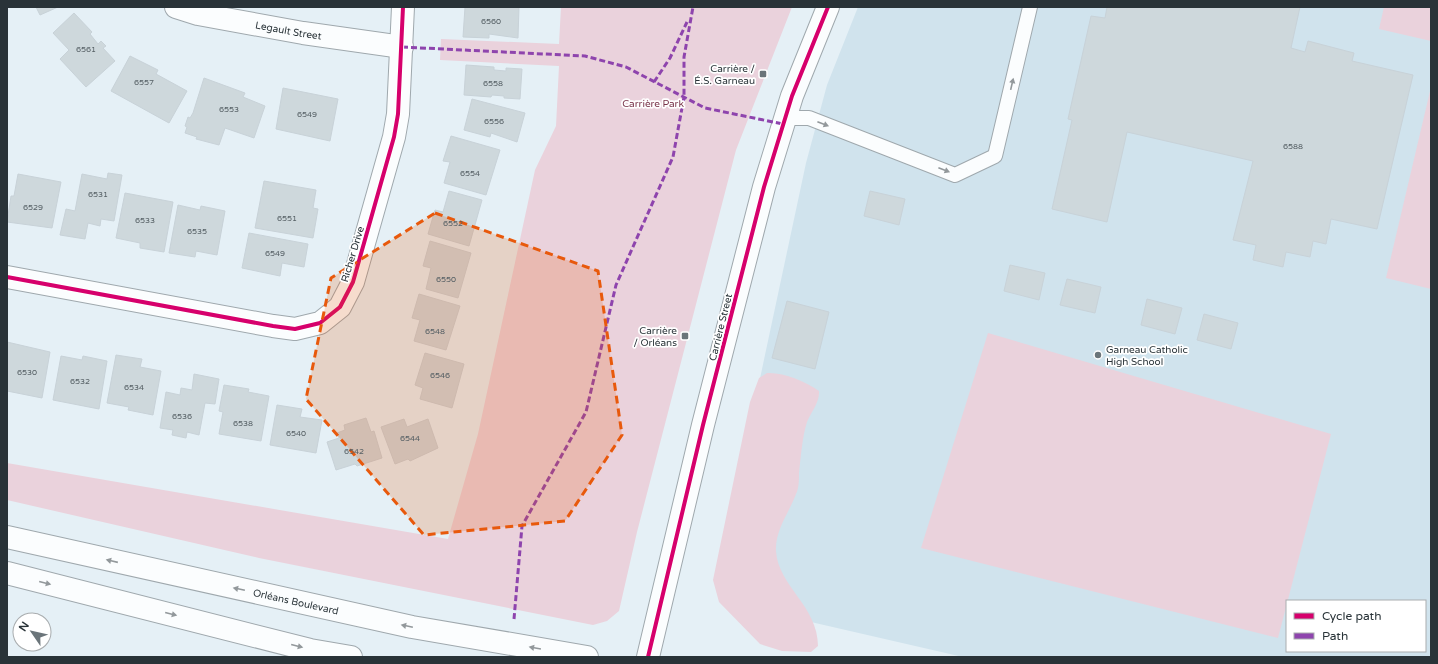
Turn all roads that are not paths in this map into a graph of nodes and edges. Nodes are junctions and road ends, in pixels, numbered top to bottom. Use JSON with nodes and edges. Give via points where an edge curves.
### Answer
{"nodes":[{"id":1,"x":176,"y":7,"type":"edge"},
{"id":2,"x":404,"y":7,"type":"edge"},
{"id":3,"x":828,"y":7,"type":"edge"},
{"id":4,"x":1030,"y":7,"type":"edge"},
{"id":5,"x":402,"y":47,"type":"junction"},
{"id":6,"x":785,"y":118,"type":"junction"},
{"id":7,"x":7,"y":277,"type":"edge"},
{"id":8,"x":7,"y":537,"type":"edge"},
{"id":9,"x":7,"y":573,"type":"edge"},
{"id":10,"x":351,"y":657,"type":"edge"},
{"id":11,"x":587,"y":657,"type":"edge"},
{"id":12,"x":648,"y":657,"type":"edge"}],
"edges":[{"from":1,"to":5,"type":"street","name":"Legault Street","via":[[198,14],[303,33]]},
{"from":2,"to":5,"type":"street","name":"Richer Drive"},
{"from":3,"to":6,"type":"street","name":"Carrière Street"},
{"from":6,"to":4,"type":"lane","one_way":true,"via":[[809,118],[955,174],[995,156]]},
{"from":5,"to":7,"type":"street","name":"Richer Drive","via":[[394,137],[353,282],[340,307],[320,323],[295,329],[273,326]]},
{"from":6,"to":12,"type":"street","name":"Carrière Street","via":[[764,187],[703,424]]},
{"from":11,"to":8,"type":"street","name":"Orléans Boulevard","one_way":true,"via":[[412,627]]},
{"from":9,"to":10,"type":"street","one_way":true,"via":[[310,650]]}]}
